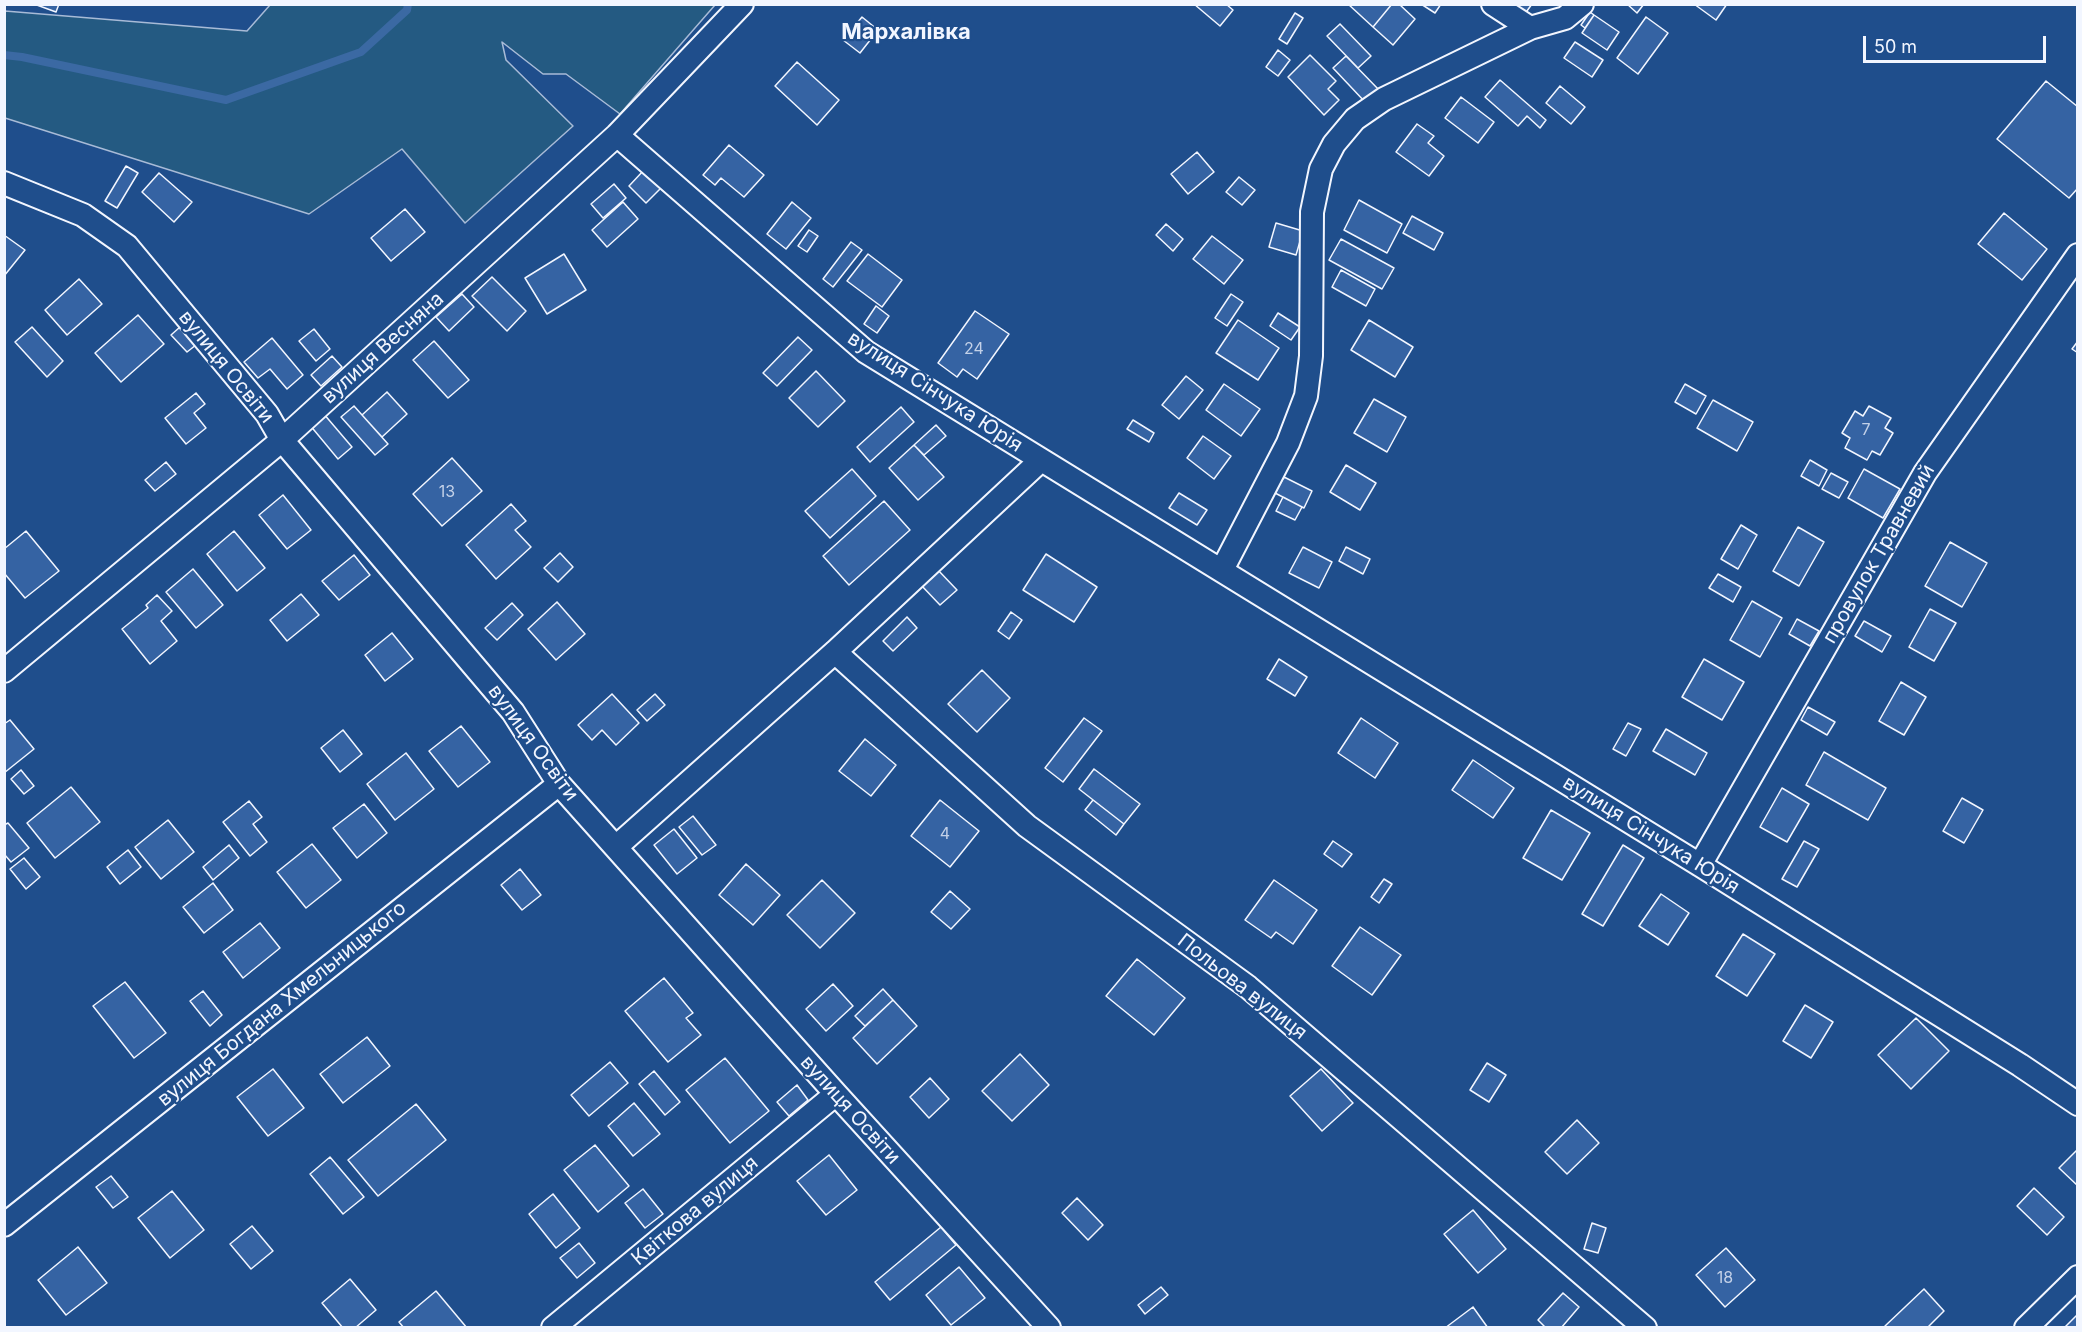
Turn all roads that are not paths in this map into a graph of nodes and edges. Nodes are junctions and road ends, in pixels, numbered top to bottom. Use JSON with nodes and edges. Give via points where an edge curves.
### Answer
{"nodes":[{"id":1,"x":742,"y":4,"type":"edge"},
{"id":2,"x":1493,"y":4,"type":"edge"},
{"id":3,"x":1582,"y":4,"type":"edge"},
{"id":4,"x":1530,"y":28,"type":"junction"},
{"id":5,"x":617,"y":135,"type":"junction"},
{"id":6,"x":4,"y":183,"type":"edge"},
{"id":7,"x":2078,"y":255,"type":"edge"},
{"id":8,"x":282,"y":440,"type":"junction"},
{"id":9,"x":1040,"y":461,"type":"junction"},
{"id":10,"x":1222,"y":570,"type":"junction"},
{"id":11,"x":835,"y":652,"type":"junction"},
{"id":12,"x":4,"y":671,"type":"edge"},
{"id":13,"x":559,"y":784,"type":"junction"},
{"id":14,"x":616,"y":847,"type":"junction"},
{"id":15,"x":1700,"y":865,"type":"junction"},
{"id":16,"x":836,"y":1095,"type":"junction"},
{"id":17,"x":2078,"y":1104,"type":"edge"},
{"id":18,"x":4,"y":1225,"type":"edge"},
{"id":19,"x":2078,"y":1277,"type":"edge"},
{"id":20,"x":554,"y":1328,"type":"edge"},
{"id":21,"x":1049,"y":1328,"type":"edge"},
{"id":22,"x":1645,"y":1328,"type":"edge"},
{"id":23,"x":2026,"y":1328,"type":"edge"}],
"edges":[{"from":1,"to":5,"type":"street","name":"вулиця Весняна"},
{"from":2,"to":4,"type":"street"},
{"from":3,"to":4,"type":"street","via":[[1565,18]]},
{"from":4,"to":10,"type":"street","via":[[1384,99],[1355,119],[1334,144],[1322,169],[1312,212],[1311,356],[1306,396],[1288,443]]},
{"from":5,"to":8,"type":"street","name":"вулиця Весняна"},
{"from":5,"to":9,"type":"street","name":"вулиця Сінчука Юрія","via":[[866,352]]},
{"from":6,"to":8,"type":"street","name":"вулиця Освіти","via":[[83,215],[127,246],[267,414]]},
{"from":7,"to":15,"type":"street","name":"провулок Травневий","via":[[1925,473]]},
{"from":8,"to":12,"type":"street","name":"вулиця Весняна"},
{"from":8,"to":13,"type":"street","name":"вулиця Освіти","via":[[513,712]]},
{"from":9,"to":10,"type":"street","name":"вулиця Сінчука Юрія"},
{"from":9,"to":11,"type":"street"},
{"from":10,"to":15,"type":"street","name":"вулиця Сінчука Юрія"},
{"from":11,"to":14,"type":"street"},
{"from":11,"to":22,"type":"street","name":"Польова вулиця","via":[[1027,826],[1248,987]]},
{"from":13,"to":14,"type":"street","name":"вулиця Освіти"},
{"from":13,"to":18,"type":"street","name":"вулиця Богдана Хмельницького"},
{"from":14,"to":16,"type":"street","name":"вулиця Освіти"},
{"from":15,"to":17,"type":"street","name":"вулиця Сінчука Юрія"},
{"from":16,"to":20,"type":"street","name":"Квіткова вулиця"},
{"from":16,"to":21,"type":"street","name":"вулиця Освіти"},
{"from":19,"to":23,"type":"street"}]}
